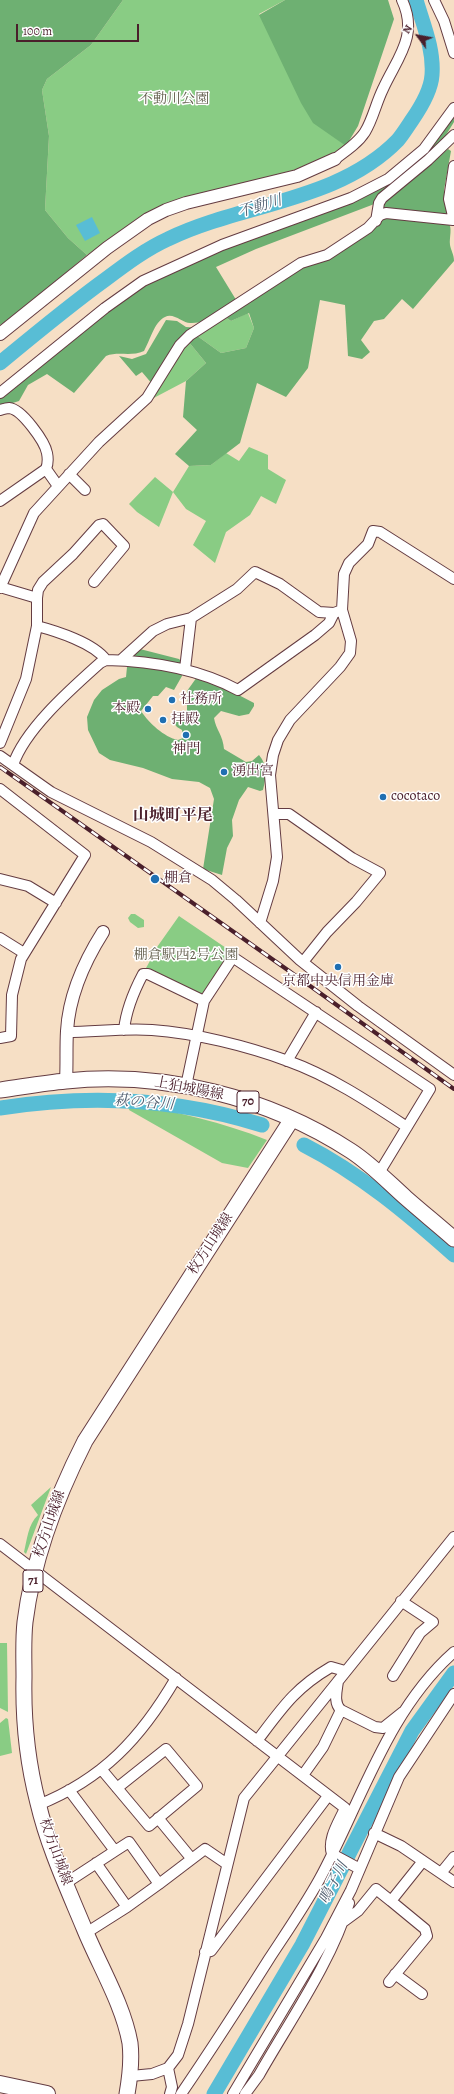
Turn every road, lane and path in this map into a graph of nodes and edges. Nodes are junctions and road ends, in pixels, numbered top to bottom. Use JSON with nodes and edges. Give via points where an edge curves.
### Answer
{"nodes":[{"id":1,"x":402,"y":0,"type":"edge"},
{"id":2,"x":434,"y":0,"type":"edge"},
{"id":3,"x":454,"y":53,"type":"edge"},
{"id":4,"x":454,"y":108,"type":"edge"},
{"id":5,"x":454,"y":135,"type":"edge"},
{"id":6,"x":336,"y":159,"type":"joint"},
{"id":7,"x":454,"y":166,"type":"edge"},
{"id":8,"x":454,"y":220,"type":"edge"},
{"id":9,"x":376,"y":221,"type":"junction"},
{"id":10,"x":0,"y":334,"type":"edge"},
{"id":11,"x":0,"y":393,"type":"edge"},
{"id":12,"x":0,"y":410,"type":"edge"},
{"id":13,"x":46,"y":469,"type":"junction"},
{"id":14,"x":69,"y":474,"type":"junction"},
{"id":15,"x":58,"y":486,"type":"junction"},
{"id":16,"x":85,"y":490,"type":"dead end"},
{"id":17,"x":0,"y":501,"type":"edge"},
{"id":18,"x":454,"y":579,"type":"edge"},
{"id":19,"x":94,"y":582,"type":"dead end"},
{"id":20,"x":0,"y":587,"type":"edge"},
{"id":21,"x":37,"y":598,"type":"junction"},
{"id":22,"x":338,"y":612,"type":"junction"},
{"id":23,"x":192,"y":618,"type":"junction"},
{"id":24,"x":37,"y":626,"type":"junction"},
{"id":25,"x":106,"y":660,"type":"junction"},
{"id":26,"x":120,"y":660,"type":"junction"},
{"id":27,"x":185,"y":670,"type":"junction"},
{"id":28,"x":0,"y":743,"type":"edge"},
{"id":29,"x":0,"y":757,"type":"edge"},
{"id":30,"x":12,"y":765,"type":"junction"},
{"id":31,"x":0,"y":789,"type":"edge"},
{"id":32,"x":274,"y":814,"type":"junction"},
{"id":33,"x":0,"y":879,"type":"edge"},
{"id":34,"x":56,"y":903,"type":"junction"},
{"id":35,"x":260,"y":923,"type":"junction"},
{"id":36,"x":103,"y":932,"type":"dead end"},
{"id":37,"x":0,"y":938,"type":"edge"},
{"id":38,"x":24,"y":953,"type":"junction"},
{"id":39,"x":302,"y":962,"type":"junction"},
{"id":40,"x":204,"y":1001,"type":"junction"},
{"id":41,"x":316,"y":1012,"type":"junction"},
{"id":42,"x":124,"y":1030,"type":"junction"},
{"id":43,"x":67,"y":1032,"type":"junction"},
{"id":44,"x":196,"y":1037,"type":"junction"},
{"id":45,"x":0,"y":1038,"type":"edge"},
{"id":46,"x":287,"y":1061,"type":"junction"},
{"id":47,"x":454,"y":1075,"type":"edge"},
{"id":48,"x":66,"y":1081,"type":"junction"},
{"id":49,"x":186,"y":1086,"type":"junction"},
{"id":50,"x":0,"y":1090,"type":"edge"},
{"id":51,"x":292,"y":1119,"type":"junction"},
{"id":52,"x":407,"y":1127,"type":"junction"},
{"id":53,"x":379,"y":1173,"type":"junction"},
{"id":54,"x":454,"y":1239,"type":"edge"},
{"id":55,"x":453,"y":1538,"type":"edge"},
{"id":56,"x":0,"y":1544,"type":"edge"},
{"id":57,"x":35,"y":1571,"type":"junction"},
{"id":58,"x":401,"y":1601,"type":"junction"},
{"id":59,"x":454,"y":1652,"type":"edge"},
{"id":60,"x":345,"y":1671,"type":"junction"},
{"id":61,"x":393,"y":1676,"type":"dead end"},
{"id":62,"x":176,"y":1678,"type":"junction"},
{"id":63,"x":338,"y":1681,"type":"junction"},
{"id":64,"x":454,"y":1694,"type":"edge"},
{"id":65,"x":341,"y":1710,"type":"junction"},
{"id":66,"x":405,"y":1710,"type":"junction"},
{"id":67,"x":257,"y":1741,"type":"junction"},
{"id":68,"x":277,"y":1756,"type":"junction"},
{"id":69,"x":102,"y":1770,"type":"junction"},
{"id":70,"x":302,"y":1775,"type":"junction"},
{"id":71,"x":117,"y":1788,"type":"junction"},
{"id":72,"x":69,"y":1790,"type":"junction"},
{"id":73,"x":328,"y":1796,"type":"junction"},
{"id":74,"x":38,"y":1805,"type":"junction"},
{"id":75,"x":158,"y":1818,"type":"junction"},
{"id":76,"x":374,"y":1833,"type":"junction"},
{"id":77,"x":115,"y":1851,"type":"junction"},
{"id":78,"x":334,"y":1855,"type":"junction"},
{"id":79,"x":454,"y":1857,"type":"edge"},
{"id":80,"x":191,"y":1858,"type":"junction"},
{"id":81,"x":423,"y":1861,"type":"junction"},
{"id":82,"x":96,"y":1863,"type":"junction"},
{"id":83,"x":227,"y":1864,"type":"junction"},
{"id":84,"x":358,"y":1869,"type":"junction"},
{"id":85,"x":441,"y":1873,"type":"junction"},
{"id":86,"x":454,"y":1882,"type":"edge"},
{"id":87,"x":66,"y":1883,"type":"junction"},
{"id":88,"x":159,"y":1884,"type":"junction"},
{"id":89,"x":351,"y":1890,"type":"junction"},
{"id":90,"x":391,"y":1901,"type":"junction"},
{"id":91,"x":127,"y":1907,"type":"junction"},
{"id":92,"x":343,"y":1922,"type":"junction"},
{"id":93,"x":86,"y":1934,"type":"junction"},
{"id":94,"x":205,"y":1952,"type":"junction"},
{"id":95,"x":395,"y":1974,"type":"junction"},
{"id":96,"x":389,"y":1982,"type":"dead end"},
{"id":97,"x":422,"y":1994,"type":"dead end"},
{"id":98,"x":168,"y":2068,"type":"junction"},
{"id":99,"x":131,"y":2076,"type":"junction"},
{"id":100,"x":0,"y":2084,"type":"edge"},
{"id":101,"x":47,"y":2094,"type":"edge"},
{"id":102,"x":127,"y":2094,"type":"edge"},
{"id":103,"x":170,"y":2094,"type":"edge"},
{"id":104,"x":181,"y":2094,"type":"edge"},
{"id":105,"x":233,"y":2094,"type":"edge"},
{"id":106,"x":245,"y":2094,"type":"edge"}],
"edges":[{"from":1,"to":6,"type":"street","via":[[409,21],[408,33],[398,63],[383,89],[365,133]]},
{"from":2,"to":3,"type":"street","via":[[444,20]]},
{"from":4,"to":11,"type":"street","via":[[424,149],[381,183],[351,198],[222,244],[143,281],[105,308]]},
{"from":5,"to":9,"type":"street","via":[[382,198]]},
{"from":6,"to":10,"type":"street","via":[[297,176],[186,203],[148,219],[107,248]]},
{"from":7,"to":8,"type":"street","via":[[449,195]]},
{"from":8,"to":9,"type":"street","via":[[391,212],[380,215]]},
{"from":9,"to":14,"type":"street","via":[[327,255],[301,263],[190,336],[180,346],[147,398]]},
{"from":12,"to":13,"type":"street","via":[[14,409],[28,420],[48,454]]},
{"from":13,"to":15,"type":"street"},
{"from":13,"to":17,"type":"street"},
{"from":14,"to":15,"type":"street"},
{"from":14,"to":16,"type":"street"},
{"from":15,"to":20,"type":"street","via":[[34,513]]},
{"from":18,"to":22,"type":"street","via":[[380,532],[373,531],[368,544],[352,558],[345,571]]},
{"from":19,"to":21,"type":"street","via":[[124,546],[103,524],[99,525],[43,582]]},
{"from":20,"to":21,"type":"street"},
{"from":21,"to":24,"type":"street"},
{"from":22,"to":23,"type":"street","via":[[319,612],[280,584],[255,572],[237,589]]},
{"from":22,"to":27,"type":"street","via":[[315,635],[238,690],[214,678]]},
{"from":22,"to":32,"type":"street","via":[[351,641],[350,653],[340,667],[300,707],[278,740],[270,775]]},
{"from":23,"to":26,"type":"street","via":[[167,624],[153,632]]},
{"from":23,"to":27,"type":"street"},
{"from":24,"to":25,"type":"street","via":[[95,649]]},
{"from":24,"to":28,"type":"street","via":[[26,679]]},
{"from":25,"to":26,"type":"street"},
{"from":25,"to":30,"type":"street","via":[[59,702],[21,746]]},
{"from":26,"to":27,"type":"street"},
{"from":29,"to":30,"type":"street"},
{"from":30,"to":35,"type":"street","via":[[51,792],[151,842],[207,877]]},
{"from":31,"to":34,"type":"street","via":[[85,855]]},
{"from":32,"to":35,"type":"street","via":[[278,848],[276,865]]},
{"from":32,"to":39,"type":"street","via":[[289,814],[352,858],[380,873]]},
{"from":33,"to":34,"type":"street","via":[[28,886]]},
{"from":34,"to":38,"type":"street"},
{"from":35,"to":39,"type":"street"},
{"from":36,"to":43,"type":"street","via":[[79,977],[72,998]]},
{"from":37,"to":38,"type":"street"},
{"from":38,"to":45,"type":"street","via":[[12,995],[11,1036]]},
{"from":39,"to":47,"type":"street"},
{"from":40,"to":41,"type":"street","via":[[234,958]]},
{"from":40,"to":42,"type":"street","via":[[148,974],[143,974],[134,992]]},
{"from":40,"to":44,"type":"street"},
{"from":41,"to":46,"type":"street"},
{"from":41,"to":52,"type":"street","via":[[430,1089]]},
{"from":42,"to":43,"type":"street"},
{"from":42,"to":44,"type":"street","via":[[152,1030]]},
{"from":43,"to":48,"type":"street"},
{"from":44,"to":46,"type":"street","via":[[227,1043]]},
{"from":44,"to":49,"type":"street"},
{"from":46,"to":52,"type":"street","via":[[342,1087]]},
{"from":48,"to":49,"type":"main road","name":"上狛城陽線","number":"70","via":[[136,1080]]},
{"from":48,"to":50,"type":"main road","name":"上狛城陽線","number":"70"},
{"from":49,"to":51,"type":"main road","name":"上狛城陽線","number":"70","via":[[253,1103]]},
{"from":51,"to":53,"type":"main road","name":"上狛城陽線","number":"70","via":[[351,1152]]},
{"from":51,"to":57,"type":"main road","name":"枚方山城線","number":"71","via":[[85,1441],[53,1510]]},
{"from":52,"to":53,"type":"street"},
{"from":53,"to":54,"type":"main road","name":"上狛城陽線","number":"70"},
{"from":55,"to":58,"type":"street"},
{"from":56,"to":57,"type":"street"},
{"from":57,"to":62,"type":"street"},
{"from":57,"to":74,"type":"main road","name":"枚方山城線","number":"71","via":[[25,1623],[24,1714],[27,1752]]},
{"from":58,"to":60,"type":"street"},
{"from":58,"to":61,"type":"street","via":[[433,1622],[420,1633]]},
{"from":59,"to":66,"type":"street","via":[[432,1672]]},
{"from":60,"to":63,"type":"street"},
{"from":60,"to":67,"type":"street","via":[[331,1667],[310,1679],[286,1702]]},
{"from":62,"to":67,"type":"street"},
{"from":62,"to":69,"type":"street","via":[[146,1724]]},
{"from":63,"to":65,"type":"street","via":[[336,1700]]},
{"from":63,"to":68,"type":"street"},
{"from":64,"to":76,"type":"street","via":[[399,1777]]},
{"from":65,"to":66,"type":"street","via":[[383,1728]]},
{"from":65,"to":70,"type":"street","via":[[323,1747]]},
{"from":66,"to":78,"type":"street","via":[[370,1776]]},
{"from":67,"to":68,"type":"street"},
{"from":68,"to":70,"type":"street"},
{"from":68,"to":83,"type":"street","via":[[244,1798]]},
{"from":69,"to":71,"type":"street"},
{"from":69,"to":72,"type":"street"},
{"from":70,"to":73,"type":"street"},
{"from":71,"to":75,"type":"street","via":[[149,1826]]},
{"from":71,"to":75,"type":"street","via":[[166,1749],[197,1786]]},
{"from":72,"to":74,"type":"street"},
{"from":72,"to":77,"type":"street"},
{"from":73,"to":78,"type":"street","via":[[345,1808],[331,1842]]},
{"from":73,"to":94,"type":"street","via":[[211,1950]]},
{"from":74,"to":87,"type":"main road","name":"枚方山城線","number":"71"},
{"from":75,"to":80,"type":"street"},
{"from":76,"to":81,"type":"street","via":[[401,1846]]},
{"from":76,"to":84,"type":"street"},
{"from":77,"to":82,"type":"street"},
{"from":77,"to":88,"type":"street","via":[[129,1842]]},
{"from":78,"to":84,"type":"street"},
{"from":78,"to":104,"type":"street"},
{"from":79,"to":85,"type":"street"},
{"from":80,"to":83,"type":"street","via":[[205,1849]]},
{"from":80,"to":88,"type":"street"},
{"from":81,"to":85,"type":"street"},
{"from":81,"to":90,"type":"street"},
{"from":82,"to":87,"type":"street"},
{"from":82,"to":91,"type":"street"},
{"from":83,"to":94,"type":"street"},
{"from":84,"to":89,"type":"street"},
{"from":85,"to":86,"type":"street"},
{"from":87,"to":93,"type":"main road","name":"枚方山城線","number":"71"},
{"from":88,"to":91,"type":"street"},
{"from":89,"to":92,"type":"street"},
{"from":89,"to":105,"type":"street","via":[[326,1938]]},
{"from":90,"to":92,"type":"street","via":[[376,1889],[358,1911]]},
{"from":90,"to":95,"type":"street","via":[[425,1929],[427,1936]]},
{"from":91,"to":93,"type":"street"},
{"from":92,"to":106,"type":"street","via":[[330,1952],[301,2003]]},
{"from":93,"to":99,"type":"main road","name":"枚方山城線","number":"71","via":[[119,2009],[130,2043]]},
{"from":94,"to":98,"type":"street","via":[[178,2056]]},
{"from":95,"to":96,"type":"street"},
{"from":95,"to":97,"type":"street"},
{"from":98,"to":99,"type":"street","via":[[152,2074]]},
{"from":98,"to":103,"type":"street","via":[[172,2087]]},
{"from":99,"to":102,"type":"main road","name":"枚方山城線","number":"71"},
{"from":100,"to":101,"type":"highway"}]}
